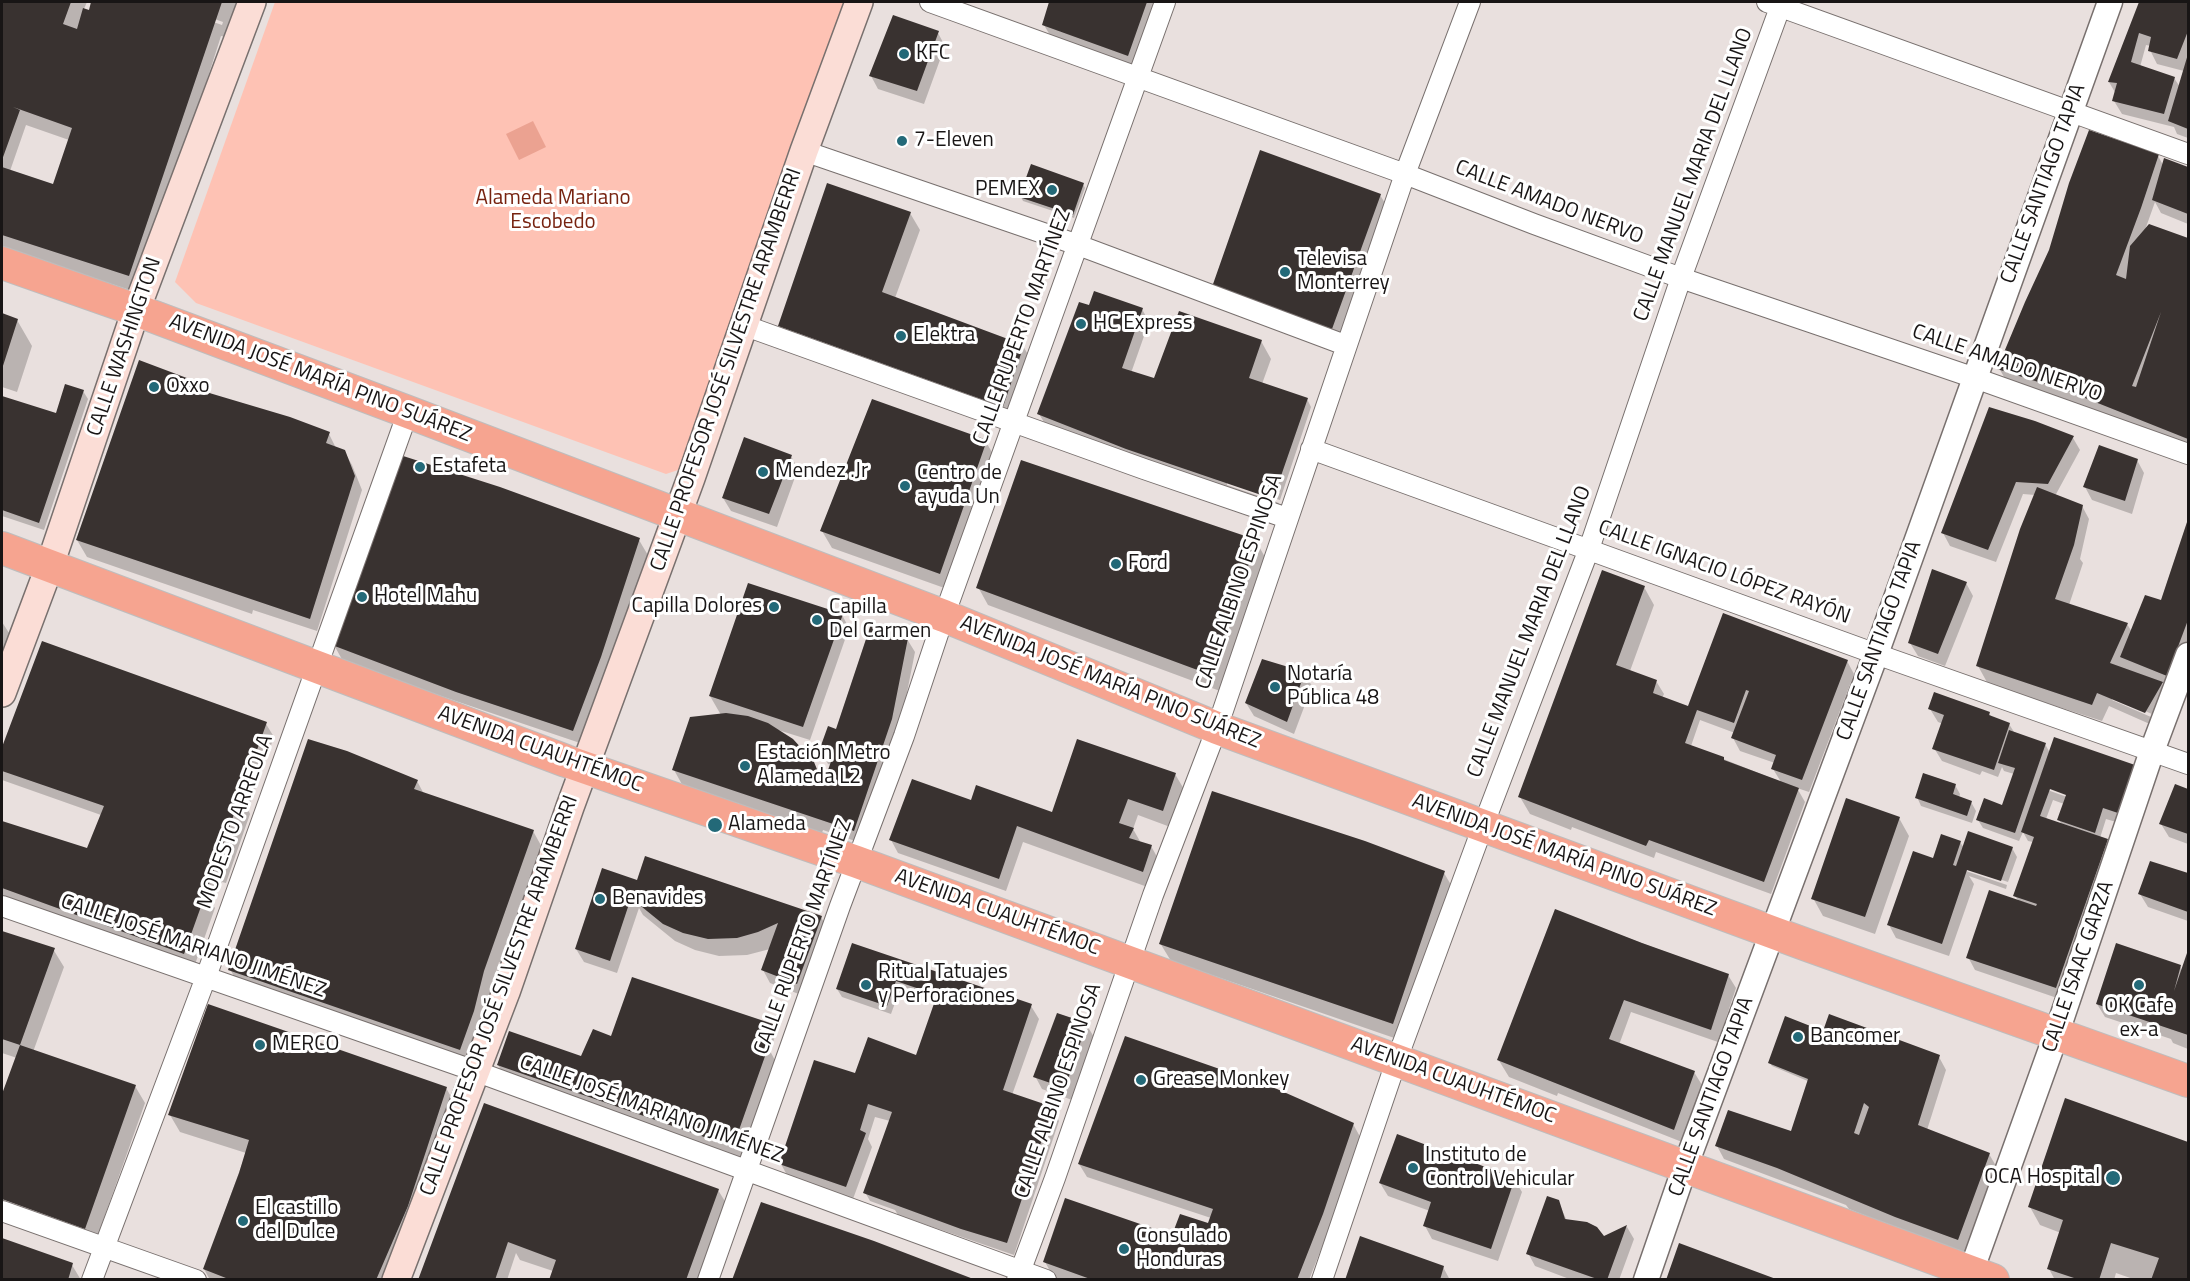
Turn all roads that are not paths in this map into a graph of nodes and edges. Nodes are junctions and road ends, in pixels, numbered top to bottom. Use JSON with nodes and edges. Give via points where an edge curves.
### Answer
{"nodes":[{"id":1,"x":252,"y":2,"type":"edge"},
{"id":2,"x":859,"y":2,"type":"edge"},
{"id":3,"x":930,"y":2,"type":"edge"},
{"id":4,"x":1165,"y":2,"type":"edge"},
{"id":5,"x":1470,"y":2,"type":"edge"},
{"id":6,"x":2110,"y":2,"type":"edge"},
{"id":7,"x":1776,"y":3,"type":"edge"},
{"id":8,"x":1137,"y":76,"type":"junction"},
{"id":9,"x":2070,"y":111,"type":"junction"},
{"id":10,"x":804,"y":151,"type":"junction"},
{"id":11,"x":2188,"y":153,"type":"edge"},
{"id":12,"x":1405,"y":174,"type":"junction"},
{"id":13,"x":1078,"y":245,"type":"junction"},
{"id":14,"x":2,"y":263,"type":"edge"},
{"id":15,"x":1681,"y":278,"type":"junction"},
{"id":16,"x":136,"y":310,"type":"junction"},
{"id":17,"x":743,"y":325,"type":"junction"},
{"id":18,"x":1345,"y":345,"type":"junction"},
{"id":19,"x":1975,"y":378,"type":"junction"},
{"id":20,"x":408,"y":412,"type":"junction"},
{"id":21,"x":1014,"y":422,"type":"junction"},
{"id":22,"x":1311,"y":448,"type":"junction"},
{"id":23,"x":2188,"y":454,"type":"edge"},
{"id":24,"x":678,"y":514,"type":"junction"},
{"id":25,"x":1287,"y":518,"type":"junction"},
{"id":26,"x":2,"y":548,"type":"edge"},
{"id":27,"x":1589,"y":549,"type":"junction"},
{"id":28,"x":50,"y":565,"type":"junction"},
{"id":29,"x":944,"y":616,"type":"junction"},
{"id":30,"x":1876,"y":654,"type":"junction"},
{"id":31,"x":2188,"y":654,"type":"edge"},
{"id":32,"x":317,"y":666,"type":"junction"},
{"id":33,"x":2,"y":693,"type":"edge"},
{"id":34,"x":1216,"y":728,"type":"junction"},
{"id":35,"x":2152,"y":752,"type":"junction"},
{"id":36,"x":2188,"y":764,"type":"edge"},
{"id":37,"x":584,"y":767,"type":"junction"},
{"id":38,"x":1483,"y":826,"type":"junction"},
{"id":39,"x":857,"y":862,"type":"junction"},
{"id":40,"x":2,"y":906,"type":"edge"},
{"id":41,"x":1772,"y":933,"type":"junction"},
{"id":42,"x":1130,"y":962,"type":"junction"},
{"id":43,"x":206,"y":977,"type":"junction"},
{"id":44,"x":2056,"y":1035,"type":"junction"},
{"id":45,"x":1397,"y":1059,"type":"junction"},
{"id":46,"x":475,"y":1071,"type":"junction"},
{"id":47,"x":2188,"y":1081,"type":"edge"},
{"id":48,"x":1685,"y":1167,"type":"junction"},
{"id":49,"x":746,"y":1170,"type":"junction"},
{"id":50,"x":2,"y":1211,"type":"edge"},
{"id":51,"x":104,"y":1246,"type":"junction"},
{"id":52,"x":1019,"y":1275,"type":"edge"},
{"id":53,"x":1978,"y":1277,"type":"edge"},
{"id":54,"x":92,"y":1280,"type":"edge"},
{"id":55,"x":195,"y":1280,"type":"edge"},
{"id":56,"x":396,"y":1280,"type":"edge"},
{"id":57,"x":708,"y":1280,"type":"edge"},
{"id":58,"x":1046,"y":1280,"type":"edge"},
{"id":59,"x":1322,"y":1280,"type":"edge"},
{"id":60,"x":1646,"y":1280,"type":"edge"}],
"edges":[{"from":1,"to":16,"type":"main road","name":"CALLE WASHINGTON"},
{"from":2,"to":10,"type":"main road","name":"CALLE PROFESOR JOSÉ SILVESTRE ARAMBERRI"},
{"from":3,"to":8,"type":"street","name":"CALLE AMADO NERVO"},
{"from":4,"to":8,"type":"street","name":"CALLE RUPERTO MARTÍNEZ"},
{"from":5,"to":12,"type":"street","name":"CALLE ALBINO ESPINOSA"},
{"from":6,"to":9,"type":"street","name":"CALLE SANTIAGO TAPIA"},
{"from":7,"to":9,"type":"street"},
{"from":7,"to":15,"type":"street","name":"CALLE MANUEL MARIA DEL LLANO"},
{"from":8,"to":12,"type":"street","name":"CALLE AMADO NERVO"},
{"from":8,"to":13,"type":"street","name":"CALLE RUPERTO MARTÍNEZ"},
{"from":9,"to":11,"type":"street"},
{"from":9,"to":19,"type":"street","name":"CALLE SANTIAGO TAPIA"},
{"from":10,"to":13,"type":"street"},
{"from":10,"to":17,"type":"main road","name":"CALLE PROFESOR JOSÉ SILVESTRE ARAMBERRI"},
{"from":12,"to":15,"type":"street","name":"CALLE AMADO NERVO"},
{"from":12,"to":18,"type":"street","name":"CALLE ALBINO ESPINOSA"},
{"from":13,"to":18,"type":"street"},
{"from":13,"to":21,"type":"street","name":"CALLE RUPERTO MARTÍNEZ"},
{"from":14,"to":16,"type":"highway","name":"AVENIDA JOSÉ MARÍA PINO SUÁREZ"},
{"from":15,"to":19,"type":"street","name":"CALLE AMADO NERVO"},
{"from":15,"to":27,"type":"street","name":"CALLE MANUEL MARIA DEL LLANO"},
{"from":16,"to":20,"type":"highway","name":"AVENIDA JOSÉ MARÍA PINO SUÁREZ"},
{"from":16,"to":28,"type":"main road","name":"CALLE WASHINGTON"},
{"from":17,"to":21,"type":"street"},
{"from":17,"to":24,"type":"main road","name":"CALLE PROFESOR JOSÉ SILVESTRE ARAMBERRI"},
{"from":18,"to":22,"type":"street","name":"CALLE ALBINO ESPINOSA"},
{"from":19,"to":23,"type":"street","name":"CALLE AMADO NERVO"},
{"from":19,"to":30,"type":"street","name":"CALLE SANTIAGO TAPIA"},
{"from":20,"to":24,"type":"highway","name":"AVENIDA JOSÉ MARÍA PINO SUÁREZ"},
{"from":20,"to":32,"type":"street","name":"MODESTO ARREOLA"},
{"from":21,"to":25,"type":"street"},
{"from":21,"to":29,"type":"street","name":"CALLE RUPERTO MARTÍNEZ"},
{"from":22,"to":25,"type":"street","name":"CALLE ALBINO ESPINOSA"},
{"from":22,"to":27,"type":"street","name":"CALLE IGNACIO LÓPEZ RAYÓN"},
{"from":24,"to":29,"type":"highway","name":"AVENIDA JOSÉ MARÍA PINO SUÁREZ"},
{"from":24,"to":37,"type":"main road","name":"CALLE PROFESOR JOSÉ SILVESTRE ARAMBERRI"},
{"from":25,"to":34,"type":"street","name":"CALLE ALBINO ESPINOSA"},
{"from":26,"to":28,"type":"highway","name":"AVENIDA CUAUHTÉMOC"},
{"from":27,"to":30,"type":"street","name":"CALLE IGNACIO LÓPEZ RAYÓN"},
{"from":27,"to":38,"type":"street","name":"CALLE MANUEL MARIA DEL LLANO"},
{"from":28,"to":32,"type":"highway","name":"AVENIDA CUAUHTÉMOC"},
{"from":28,"to":33,"type":"main road","name":"CALLE WASHINGTON"},
{"from":29,"to":34,"type":"highway","name":"AVENIDA JOSÉ MARÍA PINO SUÁREZ"},
{"from":29,"to":39,"type":"street","name":"CALLE RUPERTO MARTÍNEZ"},
{"from":30,"to":35,"type":"street","name":"CALLE IGNACIO LÓPEZ RAYÓN"},
{"from":30,"to":41,"type":"street","name":"CALLE SANTIAGO TAPIA"},
{"from":31,"to":35,"type":"street","name":"CALLE ISAAC GARZA"},
{"from":32,"to":37,"type":"highway","name":"AVENIDA CUAUHTÉMOC"},
{"from":32,"to":43,"type":"street","name":"MODESTO ARREOLA"},
{"from":34,"to":38,"type":"highway","name":"AVENIDA JOSÉ MARÍA PINO SUÁREZ"},
{"from":34,"to":42,"type":"street","name":"CALLE ALBINO ESPINOSA"},
{"from":35,"to":36,"type":"street","name":"CALLE IGNACIO LÓPEZ RAYÓN"},
{"from":35,"to":44,"type":"street","name":"CALLE ISAAC GARZA"},
{"from":37,"to":39,"type":"highway","name":"AVENIDA CUAUHTÉMOC"},
{"from":37,"to":46,"type":"main road","name":"CALLE PROFESOR JOSÉ SILVESTRE ARAMBERRI"},
{"from":38,"to":41,"type":"highway","name":"AVENIDA JOSÉ MARÍA PINO SUÁREZ"},
{"from":38,"to":45,"type":"street","name":"CALLE MANUEL MARIA DEL LLANO"},
{"from":39,"to":42,"type":"highway","name":"AVENIDA CUAUHTÉMOC"},
{"from":39,"to":49,"type":"street","name":"CALLE RUPERTO MARTÍNEZ"},
{"from":40,"to":43,"type":"street","name":"CALLE JOSÉ MARIANO JIMÉNEZ"},
{"from":41,"to":44,"type":"highway","name":"AVENIDA JOSÉ MARÍA PINO SUÁREZ"},
{"from":41,"to":48,"type":"street","name":"CALLE SANTIAGO TAPIA"},
{"from":42,"to":45,"type":"highway","name":"AVENIDA CUAUHTÉMOC"},
{"from":42,"to":52,"type":"street","name":"CALLE ALBINO ESPINOSA"},
{"from":43,"to":46,"type":"street","name":"CALLE JOSÉ MARIANO JIMÉNEZ"},
{"from":43,"to":51,"type":"street","name":"MODESTO ARREOLA"},
{"from":44,"to":47,"type":"highway","name":"AVENIDA JOSÉ MARÍA PINO SUÁREZ"},
{"from":44,"to":53,"type":"street","name":"CALLE ISAAC GARZA"},
{"from":45,"to":48,"type":"highway","name":"AVENIDA CUAUHTÉMOC"},
{"from":45,"to":59,"type":"street","name":"CALLE MANUEL MARIA DEL LLANO"},
{"from":46,"to":49,"type":"street","name":"CALLE JOSÉ MARIANO JIMÉNEZ"},
{"from":46,"to":56,"type":"main road","name":"CALLE PROFESOR JOSÉ SILVESTRE ARAMBERRI"},
{"from":48,"to":53,"type":"highway","name":"AVENIDA CUAUHTÉMOC"},
{"from":48,"to":60,"type":"street","name":"CALLE SANTIAGO TAPIA"},
{"from":49,"to":52,"type":"street","name":"CALLE JOSÉ MARIANO JIMÉNEZ"},
{"from":49,"to":57,"type":"street","name":"CALLE RUPERTO MARTÍNEZ"},
{"from":50,"to":51,"type":"street"},
{"from":51,"to":54,"type":"street","name":"MODESTO ARREOLA"},
{"from":51,"to":55,"type":"street"},
{"from":52,"to":58,"type":"street","name":"CALLE JOSÉ MARIANO JIMÉNEZ"}]}
